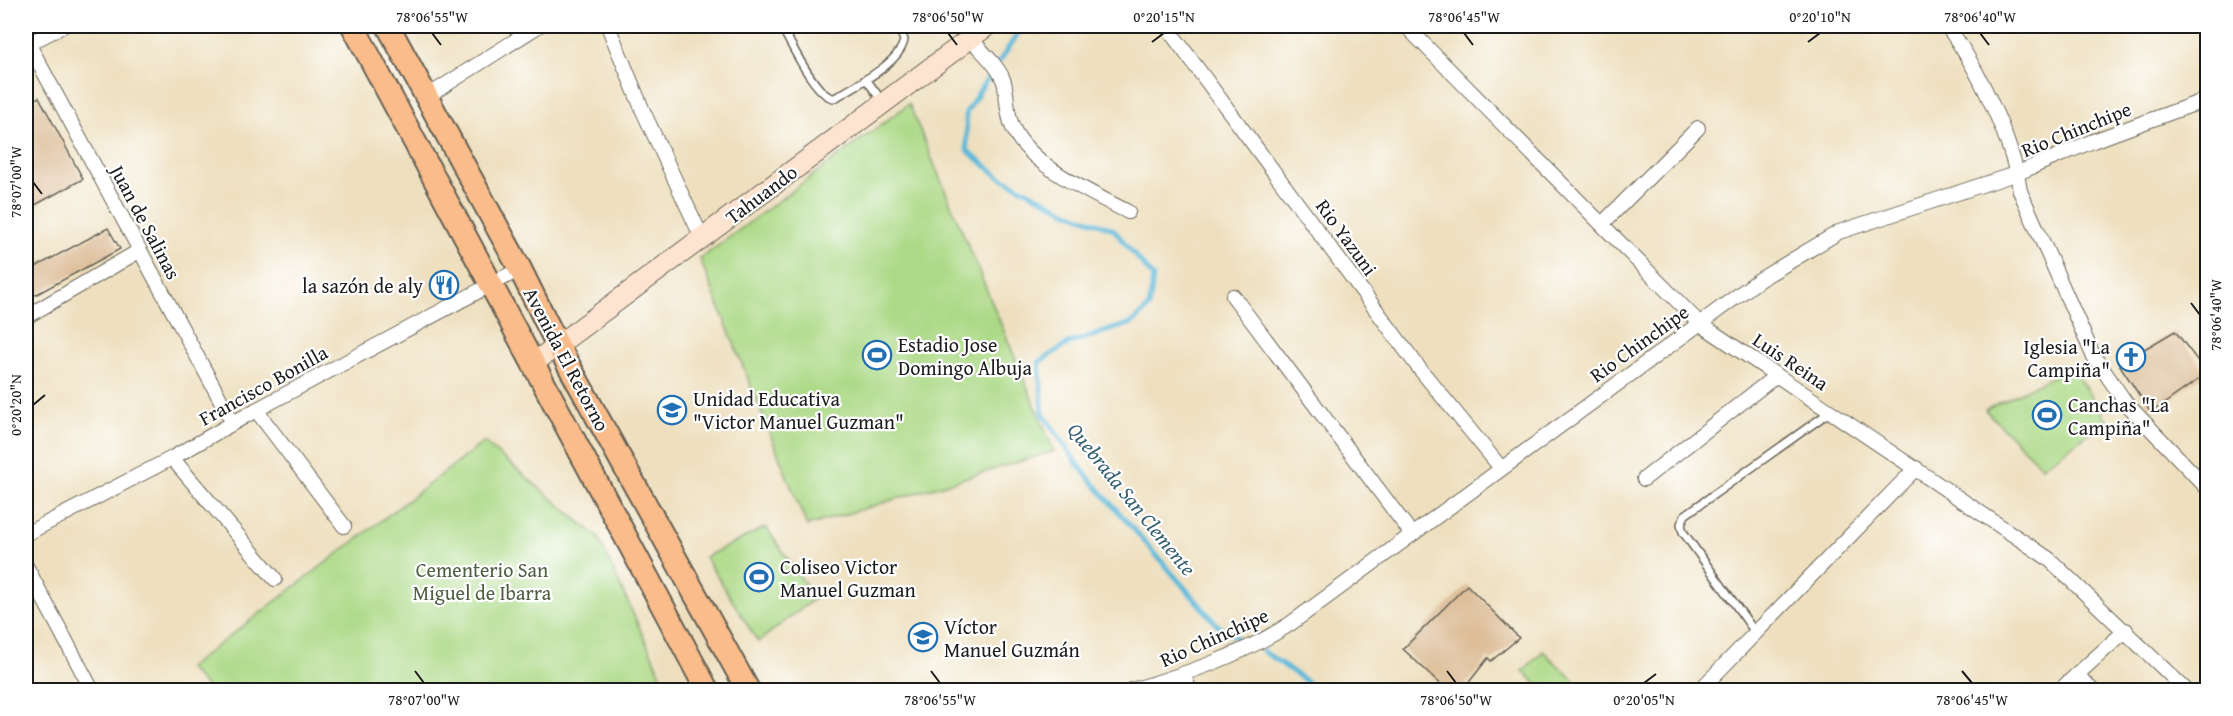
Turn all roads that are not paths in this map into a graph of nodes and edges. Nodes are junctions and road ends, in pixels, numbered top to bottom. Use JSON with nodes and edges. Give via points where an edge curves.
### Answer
{"nodes":[{"id":1,"x":63,"y":26,"type":"edge"},
{"id":2,"x":353,"y":26,"type":"edge"},
{"id":3,"x":388,"y":26,"type":"edge"},
{"id":4,"x":538,"y":26,"type":"edge"},
{"id":5,"x":608,"y":26,"type":"edge"},
{"id":6,"x":781,"y":26,"type":"edge"},
{"id":7,"x":898,"y":26,"type":"edge"},
{"id":8,"x":987,"y":26,"type":"edge"},
{"id":9,"x":1166,"y":26,"type":"edge"},
{"id":10,"x":1406,"y":26,"type":"edge"},
{"id":11,"x":1947,"y":26,"type":"edge"},
{"id":12,"x":970,"y":38,"type":"junction"},
{"id":13,"x":27,"y":41,"type":"edge"},
{"id":14,"x":866,"y":79,"type":"junction"},
{"id":15,"x":428,"y":96,"type":"junction"},
{"id":16,"x":2208,"y":99,"type":"edge"},
{"id":17,"x":884,"y":103,"type":"junction"},
{"id":18,"x":1698,"y":128,"type":"dead end"},
{"id":19,"x":2018,"y":173,"type":"junction"},
{"id":20,"x":1128,"y":212,"type":"dead end"},
{"id":21,"x":1602,"y":224,"type":"junction"},
{"id":22,"x":702,"y":238,"type":"junction"},
{"id":23,"x":139,"y":251,"type":"junction"},
{"id":24,"x":520,"y":269,"type":"junction"},
{"id":25,"x":490,"y":284,"type":"junction"},
{"id":26,"x":1233,"y":296,"type":"dead end"},
{"id":27,"x":26,"y":317,"type":"edge"},
{"id":28,"x":1700,"y":323,"type":"junction"},
{"id":29,"x":558,"y":346,"type":"junction"},
{"id":30,"x":535,"y":362,"type":"junction"},
{"id":31,"x":1777,"y":375,"type":"junction"},
{"id":32,"x":256,"y":410,"type":"junction"},
{"id":33,"x":1831,"y":411,"type":"junction"},
{"id":34,"x":233,"y":423,"type":"junction"},
{"id":35,"x":172,"y":458,"type":"junction"},
{"id":36,"x":1501,"y":468,"type":"junction"},
{"id":37,"x":1916,"y":468,"type":"junction"},
{"id":38,"x":1644,"y":479,"type":"dead end"},
{"id":39,"x":2208,"y":489,"type":"edge"},
{"id":40,"x":344,"y":526,"type":"dead end"},
{"id":41,"x":1411,"y":533,"type":"junction"},
{"id":42,"x":26,"y":534,"type":"edge"},
{"id":43,"x":26,"y":566,"type":"edge"},
{"id":44,"x":274,"y":579,"type":"dead end"},
{"id":45,"x":2126,"y":630,"type":"junction"},
{"id":46,"x":1755,"y":632,"type":"junction"},
{"id":47,"x":1183,"y":675,"type":"junction"},
{"id":48,"x":2077,"y":675,"type":"junction"},
{"id":49,"x":92,"y":690,"type":"edge"},
{"id":50,"x":707,"y":690,"type":"edge"},
{"id":51,"x":748,"y":690,"type":"edge"},
{"id":52,"x":1132,"y":690,"type":"edge"},
{"id":53,"x":1190,"y":690,"type":"edge"},
{"id":54,"x":1700,"y":690,"type":"edge"},
{"id":55,"x":2060,"y":690,"type":"edge"},
{"id":56,"x":2092,"y":690,"type":"edge"},
{"id":57,"x":2186,"y":690,"type":"edge"}],
"edges":[{"from":1,"to":13,"type":"street"},
{"from":2,"to":25,"type":"main road","name":"Avenida El Retorno"},
{"from":3,"to":15,"type":"main road","name":"Avenida El Retorno"},
{"from":4,"to":15,"type":"street"},
{"from":5,"to":22,"type":"street"},
{"from":6,"to":14,"type":"lane","via":[[824,96],[835,98]]},
{"from":7,"to":14,"type":"lane","via":[[903,47]]},
{"from":8,"to":12,"type":"street","name":"Tahuando"},
{"from":9,"to":36,"type":"street","name":"Rio Yazuni","via":[[1419,368]]},
{"from":10,"to":21,"type":"street","name":"Luis Reina"},
{"from":11,"to":19,"type":"street","via":[[1990,102]]},
{"from":12,"to":17,"type":"street","name":"Tahuando"},
{"from":12,"to":20,"type":"street","via":[[1000,74],[1013,128],[1023,144],[1062,176]]},
{"from":13,"to":23,"type":"street","name":"Juan de Salinas"},
{"from":14,"to":17,"type":"lane"},
{"from":15,"to":24,"type":"main road","name":"Avenida El Retorno"},
{"from":16,"to":19,"type":"street","name":"Rio Chinchipe"},
{"from":17,"to":22,"type":"street","name":"Tahuando"},
{"from":18,"to":21,"type":"street"},
{"from":19,"to":28,"type":"street","name":"Rio Chinchipe","via":[[1839,232],[1759,280]]},
{"from":19,"to":39,"type":"street","via":[[2020,191],[2094,355],[2126,403]]},
{"from":21,"to":28,"type":"street","name":"Luis Reina"},
{"from":22,"to":29,"type":"street","name":"Tahuando"},
{"from":23,"to":27,"type":"street"},
{"from":23,"to":34,"type":"street","name":"Juan de Salinas"},
{"from":24,"to":25,"type":"street","name":"Francisco Bonilla"},
{"from":24,"to":29,"type":"main road","name":"Avenida El Retorno"},
{"from":25,"to":30,"type":"main road","name":"Avenida El Retorno"},
{"from":25,"to":32,"type":"street","name":"Francisco Bonilla"},
{"from":26,"to":41,"type":"street"},
{"from":28,"to":31,"type":"street","name":"Luis Reina"},
{"from":28,"to":36,"type":"street","name":"Rio Chinchipe"},
{"from":29,"to":30,"type":"street","name":"Tahuando"},
{"from":29,"to":51,"type":"main road","name":"Avenida El Retorno"},
{"from":30,"to":50,"type":"main road","name":"Avenida El Retorno"},
{"from":31,"to":33,"type":"street","name":"Luis Reina"},
{"from":31,"to":38,"type":"street"},
{"from":32,"to":34,"type":"street","name":"Francisco Bonilla"},
{"from":32,"to":40,"type":"street"},
{"from":33,"to":37,"type":"street","name":"Luis Reina"},
{"from":33,"to":46,"type":"lane","via":[[1685,515],[1681,524]]},
{"from":34,"to":35,"type":"street","name":"Francisco Bonilla"},
{"from":35,"to":42,"type":"street","name":"Francisco Bonilla"},
{"from":35,"to":44,"type":"street"},
{"from":36,"to":41,"type":"street","name":"Rio Chinchipe"},
{"from":37,"to":45,"type":"street","name":"Luis Reina","via":[[2049,559]]},
{"from":37,"to":46,"type":"street"},
{"from":41,"to":47,"type":"street","name":"Rio Chinchipe","via":[[1269,637]]},
{"from":43,"to":49,"type":"street"},
{"from":45,"to":48,"type":"street"},
{"from":45,"to":57,"type":"street","name":"Luis Reina"},
{"from":46,"to":54,"type":"street"},
{"from":47,"to":52,"type":"street","name":"Rio Chinchipe"},
{"from":47,"to":53,"type":"street"},
{"from":48,"to":55,"type":"street"},
{"from":48,"to":56,"type":"street"}]}
